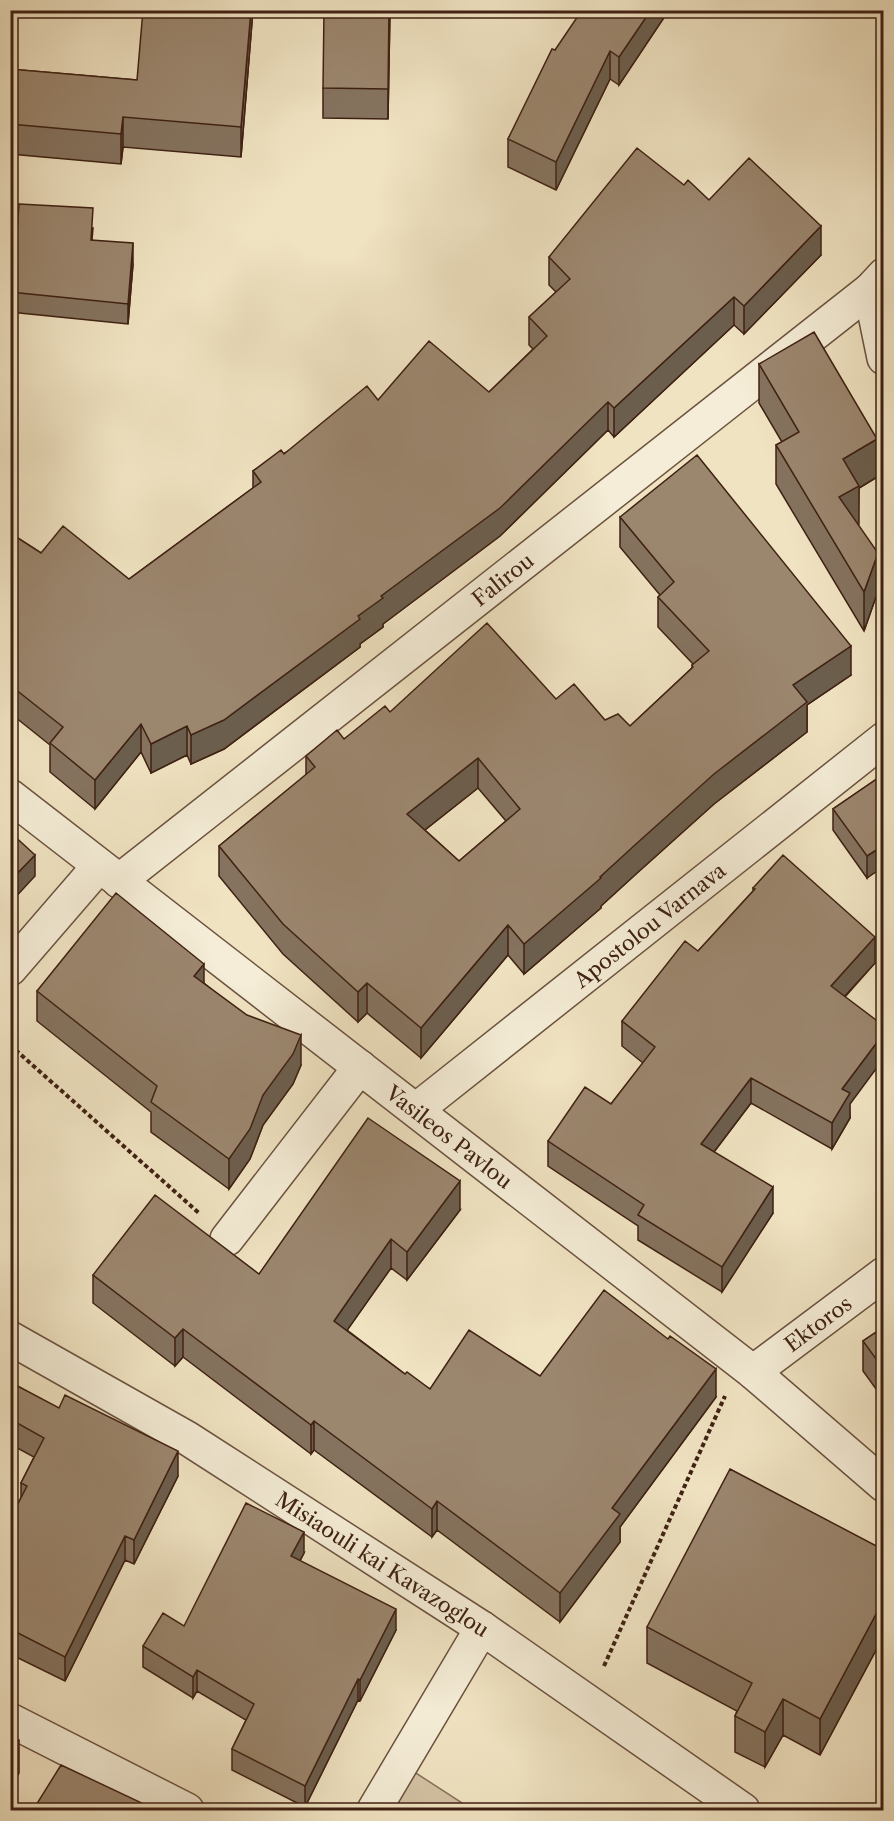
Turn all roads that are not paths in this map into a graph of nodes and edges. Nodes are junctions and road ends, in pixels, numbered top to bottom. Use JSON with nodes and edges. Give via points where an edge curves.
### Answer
{"nodes":[{"id":1,"x":877,"y":282,"type":"edge"},
{"id":2,"x":884,"y":358,"type":"edge"},
{"id":3,"x":884,"y":739,"type":"edge"},
{"id":4,"x":10,"y":796,"type":"edge"},
{"id":5,"x":109,"y":874,"type":"junction"},
{"id":6,"x":10,"y":969,"type":"edge"},
{"id":7,"x":360,"y":1067,"type":"junction"},
{"id":8,"x":416,"y":1110,"type":"junction"},
{"id":9,"x":227,"y":1239,"type":"dead end"},
{"id":10,"x":884,"y":1274,"type":"edge"},
{"id":11,"x":10,"y":1338,"type":"edge"},
{"id":12,"x":746,"y":1367,"type":"junction"},
{"id":13,"x":884,"y":1485,"type":"edge"},
{"id":14,"x":482,"y":1628,"type":"junction"},
{"id":15,"x":10,"y":1720,"type":"edge"},
{"id":16,"x":187,"y":1810,"type":"edge"},
{"id":17,"x":374,"y":1810,"type":"edge"},
{"id":18,"x":743,"y":1810,"type":"edge"}],
"edges":[{"from":1,"to":2,"type":"street"},
{"from":1,"to":5,"type":"street","name":"Falirou"},
{"from":3,"to":8,"type":"street","name":"Apostolou Varnava"},
{"from":4,"to":5,"type":"street","name":"Vasileos Pavlou"},
{"from":5,"to":6,"type":"street","name":"Falirou"},
{"from":5,"to":7,"type":"street","name":"Vasileos Pavlou"},
{"from":7,"to":8,"type":"street","name":"Vasileos Pavlou"},
{"from":7,"to":9,"type":"street"},
{"from":8,"to":12,"type":"street","name":"Vasileos Pavlou"},
{"from":10,"to":12,"type":"street","name":"Ektoros"},
{"from":11,"to":14,"type":"street","name":"Misiaouli kai Kavazoglou","via":[[186,1438]]},
{"from":12,"to":13,"type":"street","name":"Vasileos Pavlou"},
{"from":14,"to":17,"type":"street"},
{"from":14,"to":18,"type":"street","name":"Misiaouli kai Kavazoglou"},
{"from":15,"to":16,"type":"street"}]}
